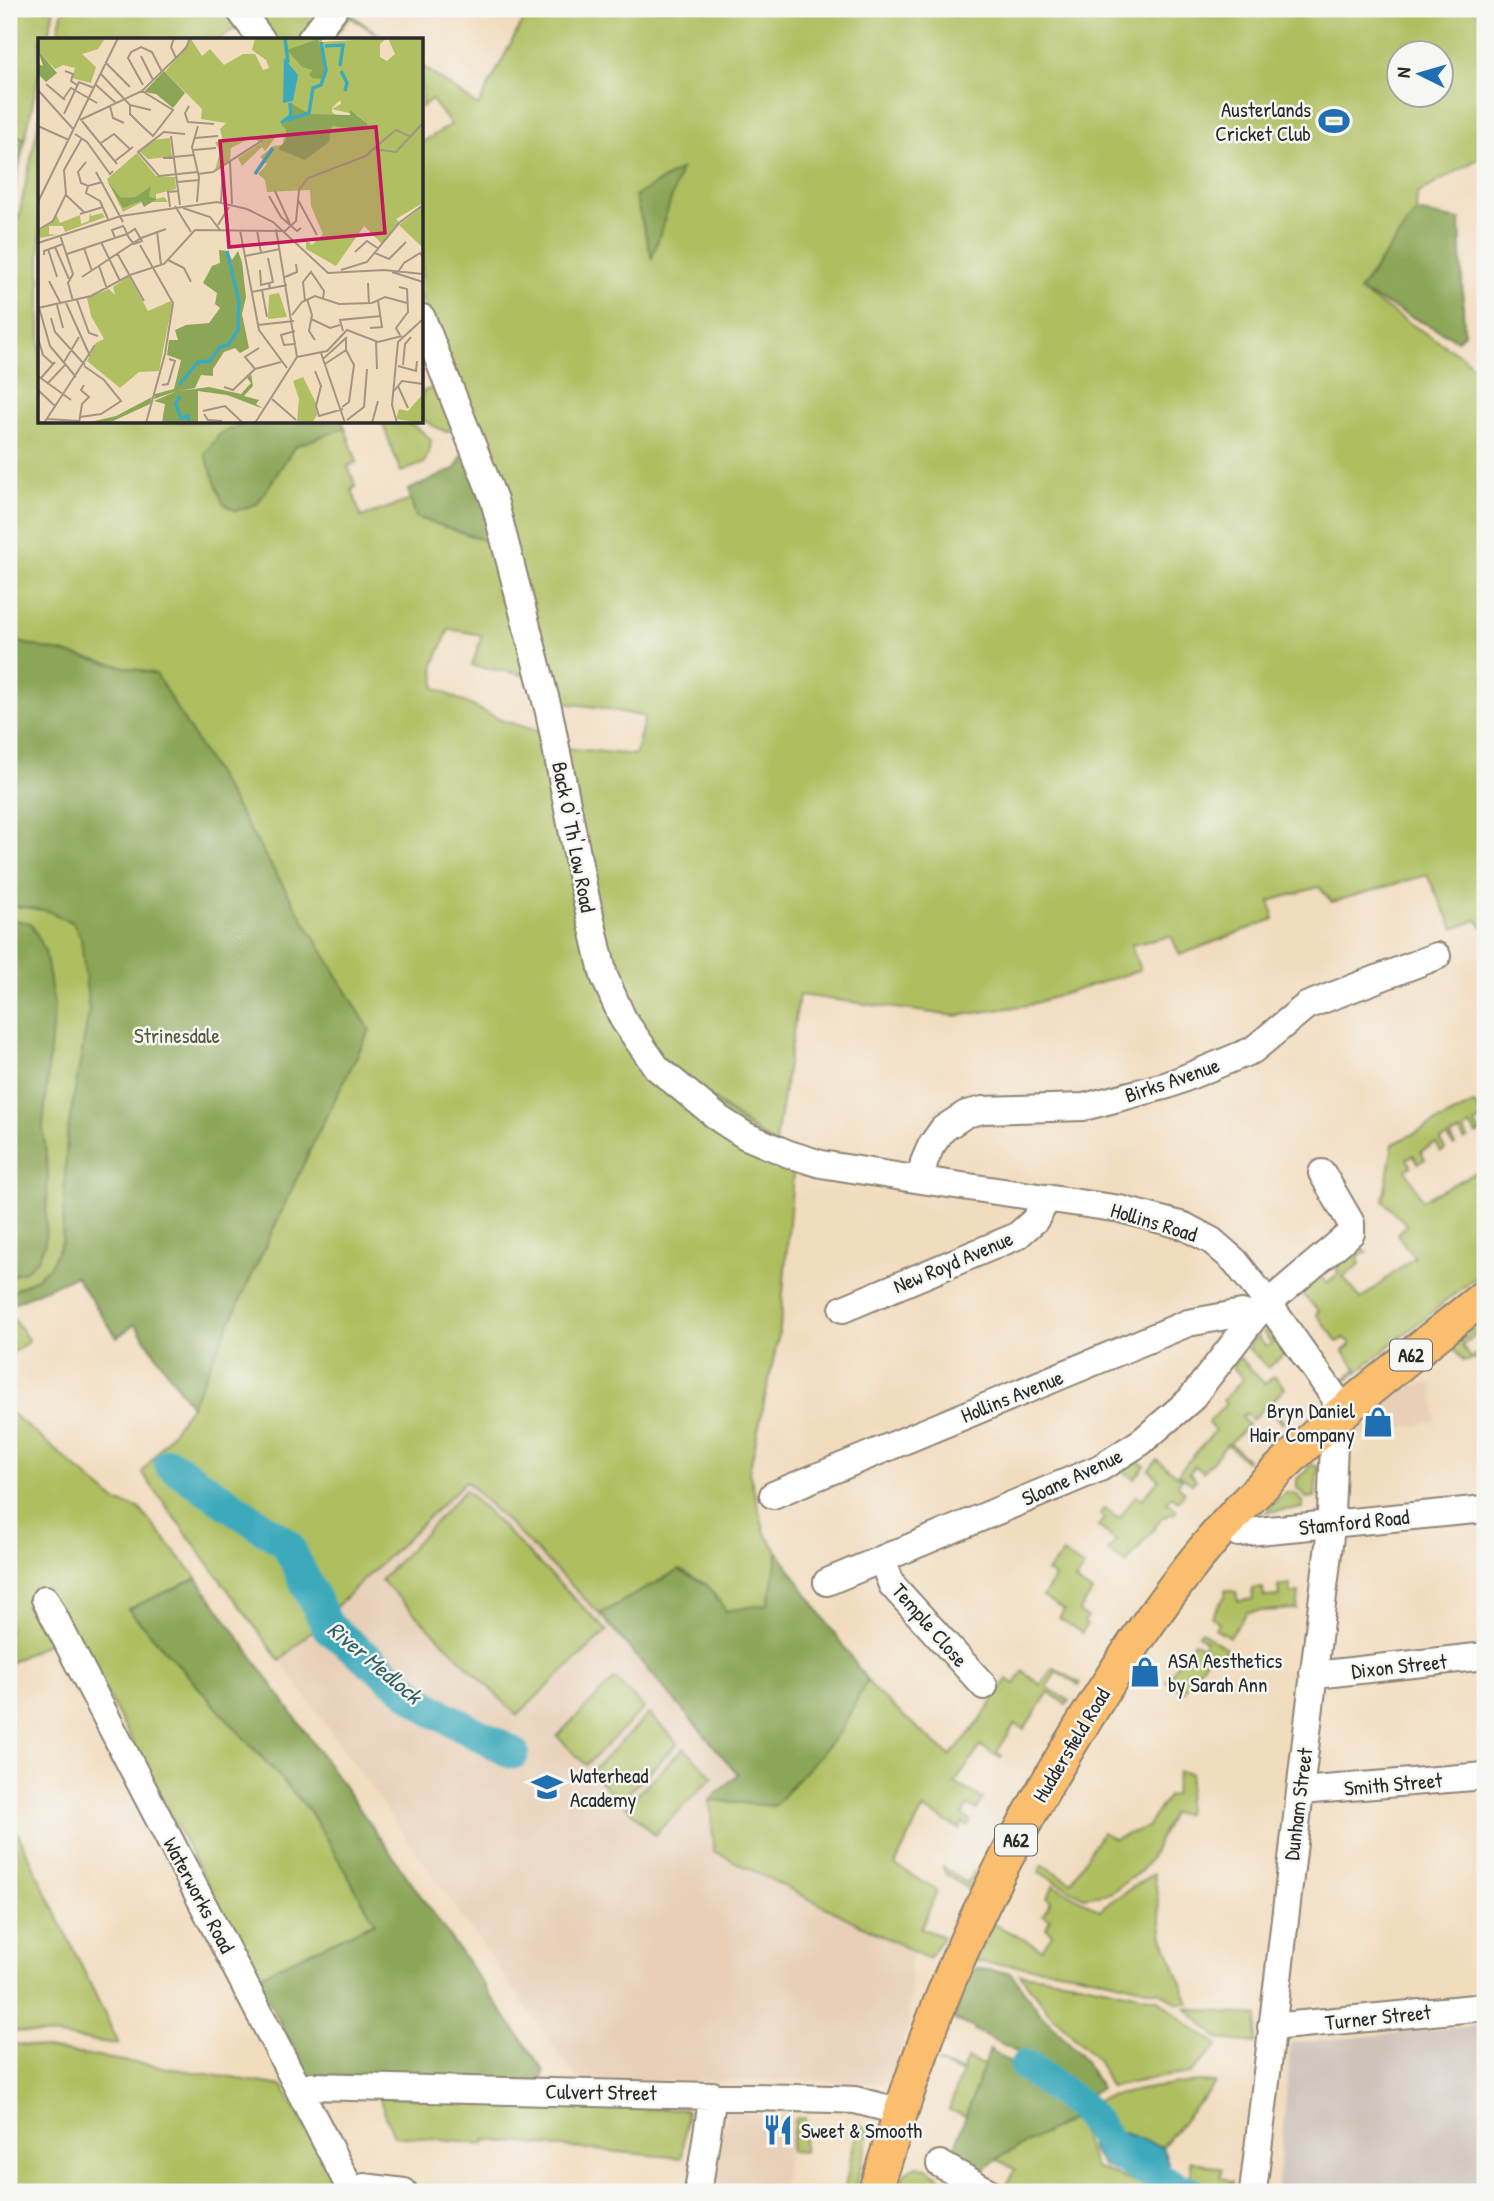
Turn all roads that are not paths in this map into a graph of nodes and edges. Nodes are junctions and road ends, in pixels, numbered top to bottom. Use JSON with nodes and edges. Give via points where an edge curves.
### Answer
{"nodes":[{"id":1,"x":240,"y":9,"type":"edge"},
{"id":2,"x":334,"y":9,"type":"edge"},
{"id":3,"x":261,"y":38,"type":"edge"},
{"id":4,"x":312,"y":38,"type":"edge"},
{"id":5,"x":424,"y":323,"type":"edge"},
{"id":6,"x":1437,"y":956,"type":"dead end"},
{"id":7,"x":1322,"y":1173,"type":"dead end"},
{"id":8,"x":921,"y":1180,"type":"junction"},
{"id":9,"x":1048,"y":1198,"type":"junction"},
{"id":10,"x":1485,"y":1296,"type":"edge"},
{"id":11,"x":843,"y":1309,"type":"dead end"},
{"id":12,"x":1261,"y":1310,"type":"junction"},
{"id":13,"x":1336,"y":1431,"type":"junction"},
{"id":14,"x":773,"y":1495,"type":"dead end"},
{"id":15,"x":1485,"y":1509,"type":"edge"},
{"id":16,"x":1225,"y":1524,"type":"junction"},
{"id":17,"x":1329,"y":1525,"type":"junction"},
{"id":18,"x":882,"y":1560,"type":"junction"},
{"id":19,"x":827,"y":1582,"type":"dead end"},
{"id":20,"x":45,"y":1599,"type":"dead end"},
{"id":21,"x":1485,"y":1656,"type":"edge"},
{"id":22,"x":1313,"y":1673,"type":"junction"},
{"id":23,"x":984,"y":1686,"type":"dead end"},
{"id":24,"x":1485,"y":1776,"type":"edge"},
{"id":25,"x":1300,"y":1791,"type":"junction"},
{"id":26,"x":1485,"y":2007,"type":"edge"},
{"id":27,"x":1271,"y":2026,"type":"junction"},
{"id":28,"x":301,"y":2090,"type":"junction"},
{"id":29,"x":713,"y":2095,"type":"junction"},
{"id":30,"x":901,"y":2112,"type":"junction"},
{"id":31,"x":940,"y":2164,"type":"dead end"},
{"id":32,"x":354,"y":2192,"type":"edge"},
{"id":33,"x":404,"y":2192,"type":"edge"},
{"id":34,"x":698,"y":2192,"type":"edge"},
{"id":35,"x":875,"y":2192,"type":"edge"},
{"id":36,"x":989,"y":2192,"type":"edge"},
{"id":37,"x":1253,"y":2192,"type":"edge"}],
"edges":[{"from":1,"to":3,"type":"street"},
{"from":2,"to":4,"type":"street"},
{"from":5,"to":8,"type":"street","name":"Back O' Th' Low Road","via":[[494,500],[550,712],[604,976],[623,1019],[657,1068],[746,1136],[821,1164]]},
{"from":6,"to":8,"type":"street","name":"Birks Avenue","via":[[1306,1006],[1253,1050],[1168,1085],[1084,1107],[966,1114],[943,1129],[931,1146]]},
{"from":7,"to":12,"type":"street","name":"Sloane Avenue","via":[[1351,1223],[1351,1234]]},
{"from":8,"to":9,"type":"street","name":"Hollins Road"},
{"from":9,"to":11,"type":"street","name":"New Royd Avenue","via":[[1035,1220],[1017,1236]]},
{"from":9,"to":12,"type":"street","name":"Hollins Road","via":[[1120,1209],[1184,1226],[1236,1261]]},
{"from":10,"to":13,"type":"main road","name":"Huddersfield Road","number":"A62"},
{"from":12,"to":13,"type":"street","name":"Hollins Road","via":[[1336,1399]]},
{"from":12,"to":14,"type":"street","name":"Hollins Avenue","via":[[1188,1323]]},
{"from":12,"to":18,"type":"street","name":"Sloane Avenue","via":[[1190,1400],[1136,1446],[1100,1468]]},
{"from":13,"to":16,"type":"main road","name":"Huddersfield Road","number":"A62","via":[[1272,1475]]},
{"from":13,"to":17,"type":"street","name":"Dunham Street"},
{"from":15,"to":17,"type":"street","name":"Stamford Road"},
{"from":16,"to":17,"type":"street","name":"Stamford Road","via":[[1238,1533]]},
{"from":16,"to":30,"type":"main road","name":"Huddersfield Road","number":"A62","via":[[1116,1671],[1024,1824],[958,1959]]},
{"from":17,"to":22,"type":"street","name":"Dunham Street"},
{"from":18,"to":19,"type":"street","name":"Sloane Avenue"},
{"from":18,"to":23,"type":"street","name":"Temple Close","via":[[892,1585]]},
{"from":20,"to":28,"type":"street","name":"Waterworks Road"},
{"from":21,"to":22,"type":"street","name":"Dixon Street"},
{"from":22,"to":25,"type":"street","name":"Dunham Street"},
{"from":24,"to":25,"type":"street","name":"Smith Street"},
{"from":25,"to":27,"type":"street","name":"Dunham Street"},
{"from":26,"to":27,"type":"street","name":"Turner Street"},
{"from":27,"to":37,"type":"street","name":"Dunham Street"},
{"from":28,"to":29,"type":"street","name":"Culvert Street","via":[[312,2086]]},
{"from":28,"to":32,"type":"street","name":"Waterworks Road"},
{"from":29,"to":30,"type":"street","name":"Culvert Street","via":[[855,2100]]},
{"from":29,"to":34,"type":"street"},
{"from":30,"to":35,"type":"main road","name":"Huddersfield Road","number":"A62"},
{"from":31,"to":36,"type":"street"},
{"from":32,"to":33,"type":"street","via":[[364,2187]]}]}
